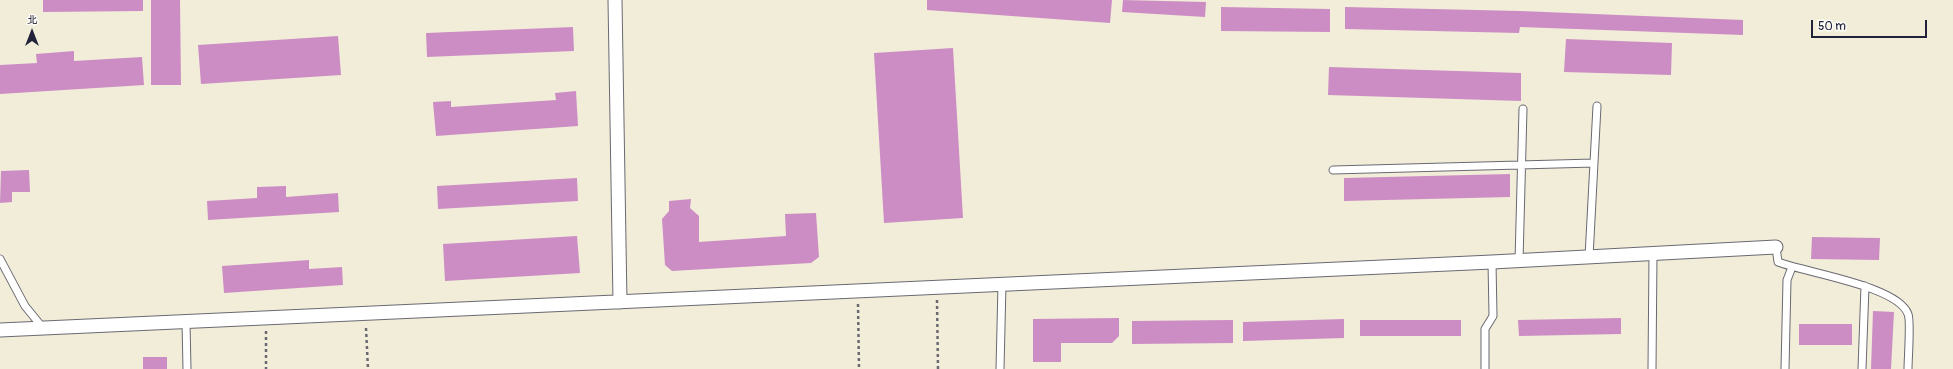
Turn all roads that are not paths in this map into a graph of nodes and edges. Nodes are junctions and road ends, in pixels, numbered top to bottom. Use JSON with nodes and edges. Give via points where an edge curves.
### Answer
{"nodes":[{"id":1,"x":615,"y":0,"type":"edge"},
{"id":2,"x":1597,"y":106,"type":"dead end"},
{"id":3,"x":1523,"y":109,"type":"dead end"},
{"id":4,"x":1594,"y":163,"type":"junction"},
{"id":5,"x":1521,"y":165,"type":"junction"},
{"id":6,"x":1333,"y":170,"type":"dead end"},
{"id":7,"x":1776,"y":247,"type":"joint"},
{"id":8,"x":1653,"y":254,"type":"junction"},
{"id":9,"x":1589,"y":257,"type":"junction"},
{"id":10,"x":0,"y":259,"type":"edge"},
{"id":11,"x":1519,"y":261,"type":"junction"},
{"id":12,"x":1492,"y":262,"type":"junction"},
{"id":13,"x":1792,"y":267,"type":"junction"},
{"id":14,"x":1002,"y":284,"type":"junction"},
{"id":15,"x":1865,"y":286,"type":"junction"},
{"id":16,"x":620,"y":302,"type":"junction"},
{"id":17,"x":186,"y":322,"type":"junction"},
{"id":18,"x":43,"y":329,"type":"junction"},
{"id":19,"x":0,"y":330,"type":"edge"},
{"id":20,"x":186,"y":369,"type":"edge"},
{"id":21,"x":1000,"y":369,"type":"edge"},
{"id":22,"x":1485,"y":369,"type":"edge"},
{"id":23,"x":1652,"y":369,"type":"edge"},
{"id":24,"x":1785,"y":369,"type":"edge"},
{"id":25,"x":1862,"y":369,"type":"edge"},
{"id":26,"x":1908,"y":369,"type":"edge"}],
"edges":[{"from":1,"to":16,"type":"street"},
{"from":2,"to":4,"type":"lane"},
{"from":3,"to":5,"type":"lane"},
{"from":4,"to":5,"type":"lane"},
{"from":4,"to":9,"type":"lane"},
{"from":5,"to":6,"type":"lane"},
{"from":5,"to":11,"type":"lane"},
{"from":7,"to":8,"type":"street"},
{"from":7,"to":13,"type":"lane","via":[[1778,262]]},
{"from":8,"to":9,"type":"street"},
{"from":8,"to":23,"type":"lane"},
{"from":9,"to":11,"type":"street"},
{"from":10,"to":18,"type":"lane","via":[[25,306]]},
{"from":11,"to":12,"type":"street"},
{"from":12,"to":14,"type":"street"},
{"from":12,"to":22,"type":"lane","via":[[1493,316],[1485,329]]},
{"from":13,"to":15,"type":"lane"},
{"from":13,"to":24,"type":"lane","via":[[1786,280]]},
{"from":14,"to":16,"type":"street"},
{"from":14,"to":21,"type":"lane"},
{"from":15,"to":25,"type":"lane"},
{"from":15,"to":26,"type":"lane","via":[[1899,301],[1909,315]]},
{"from":16,"to":17,"type":"street"},
{"from":17,"to":18,"type":"street"},
{"from":17,"to":20,"type":"lane"},
{"from":18,"to":19,"type":"street"}]}
